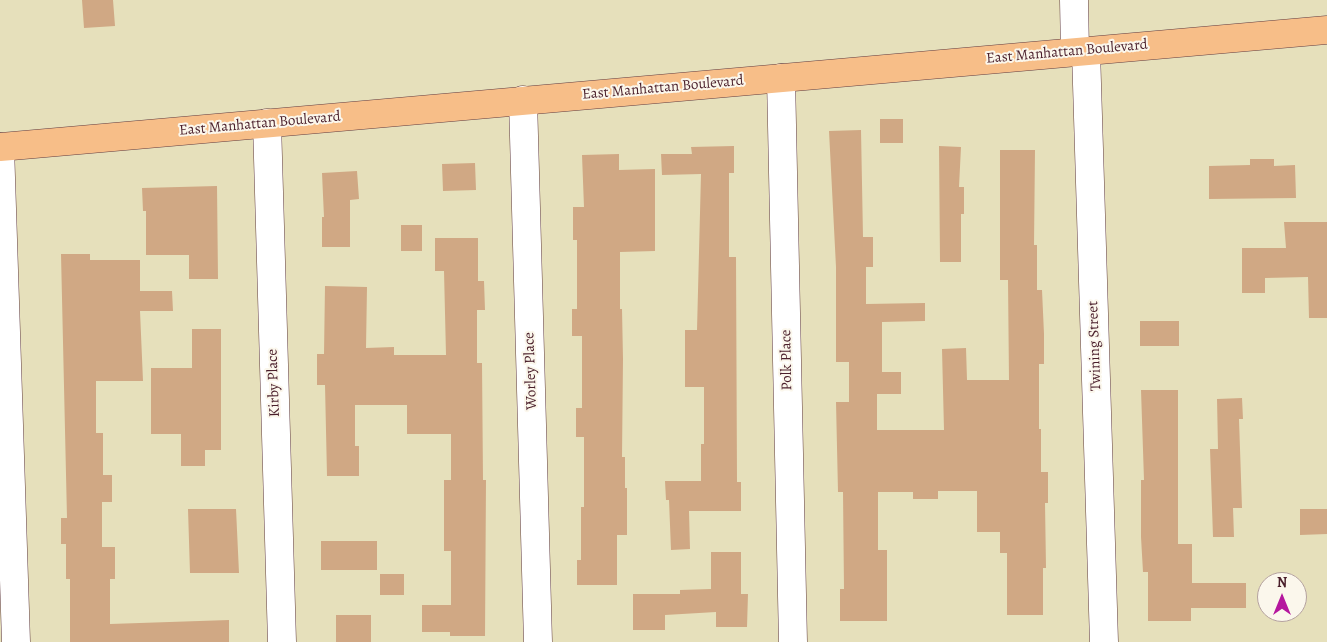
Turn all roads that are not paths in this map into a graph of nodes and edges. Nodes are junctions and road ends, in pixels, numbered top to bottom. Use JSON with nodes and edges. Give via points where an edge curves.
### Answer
{"nodes":[{"id":1,"x":1074,"y":0,"type":"edge"},
{"id":2,"x":1327,"y":30,"type":"edge"},
{"id":3,"x":1080,"y":51,"type":"junction"},
{"id":4,"x":781,"y":78,"type":"junction"},
{"id":5,"x":523,"y":100,"type":"junction"},
{"id":6,"x":267,"y":123,"type":"junction"},
{"id":7,"x":0,"y":147,"type":"edge"},
{"id":8,"x":16,"y":642,"type":"edge"},
{"id":9,"x":282,"y":642,"type":"edge"},
{"id":10,"x":538,"y":642,"type":"edge"},
{"id":11,"x":794,"y":642,"type":"edge"},
{"id":12,"x":1104,"y":642,"type":"edge"}],
"edges":[{"from":1,"to":3,"type":"street","name":"Twining Street"},
{"from":2,"to":3,"type":"main road","name":"East Manhattan Boulevard"},
{"from":3,"to":4,"type":"main road","name":"East Manhattan Boulevard"},
{"from":3,"to":12,"type":"street","name":"Twining Street"},
{"from":4,"to":5,"type":"main road","name":"East Manhattan Boulevard"},
{"from":4,"to":11,"type":"street","name":"Polk Place"},
{"from":5,"to":6,"type":"main road","name":"East Manhattan Boulevard"},
{"from":5,"to":10,"type":"street","name":"Worley Place"},
{"from":6,"to":7,"type":"main road","name":"East Manhattan Boulevard"},
{"from":6,"to":9,"type":"street","name":"Kirby Place"},
{"from":7,"to":8,"type":"street"}]}
